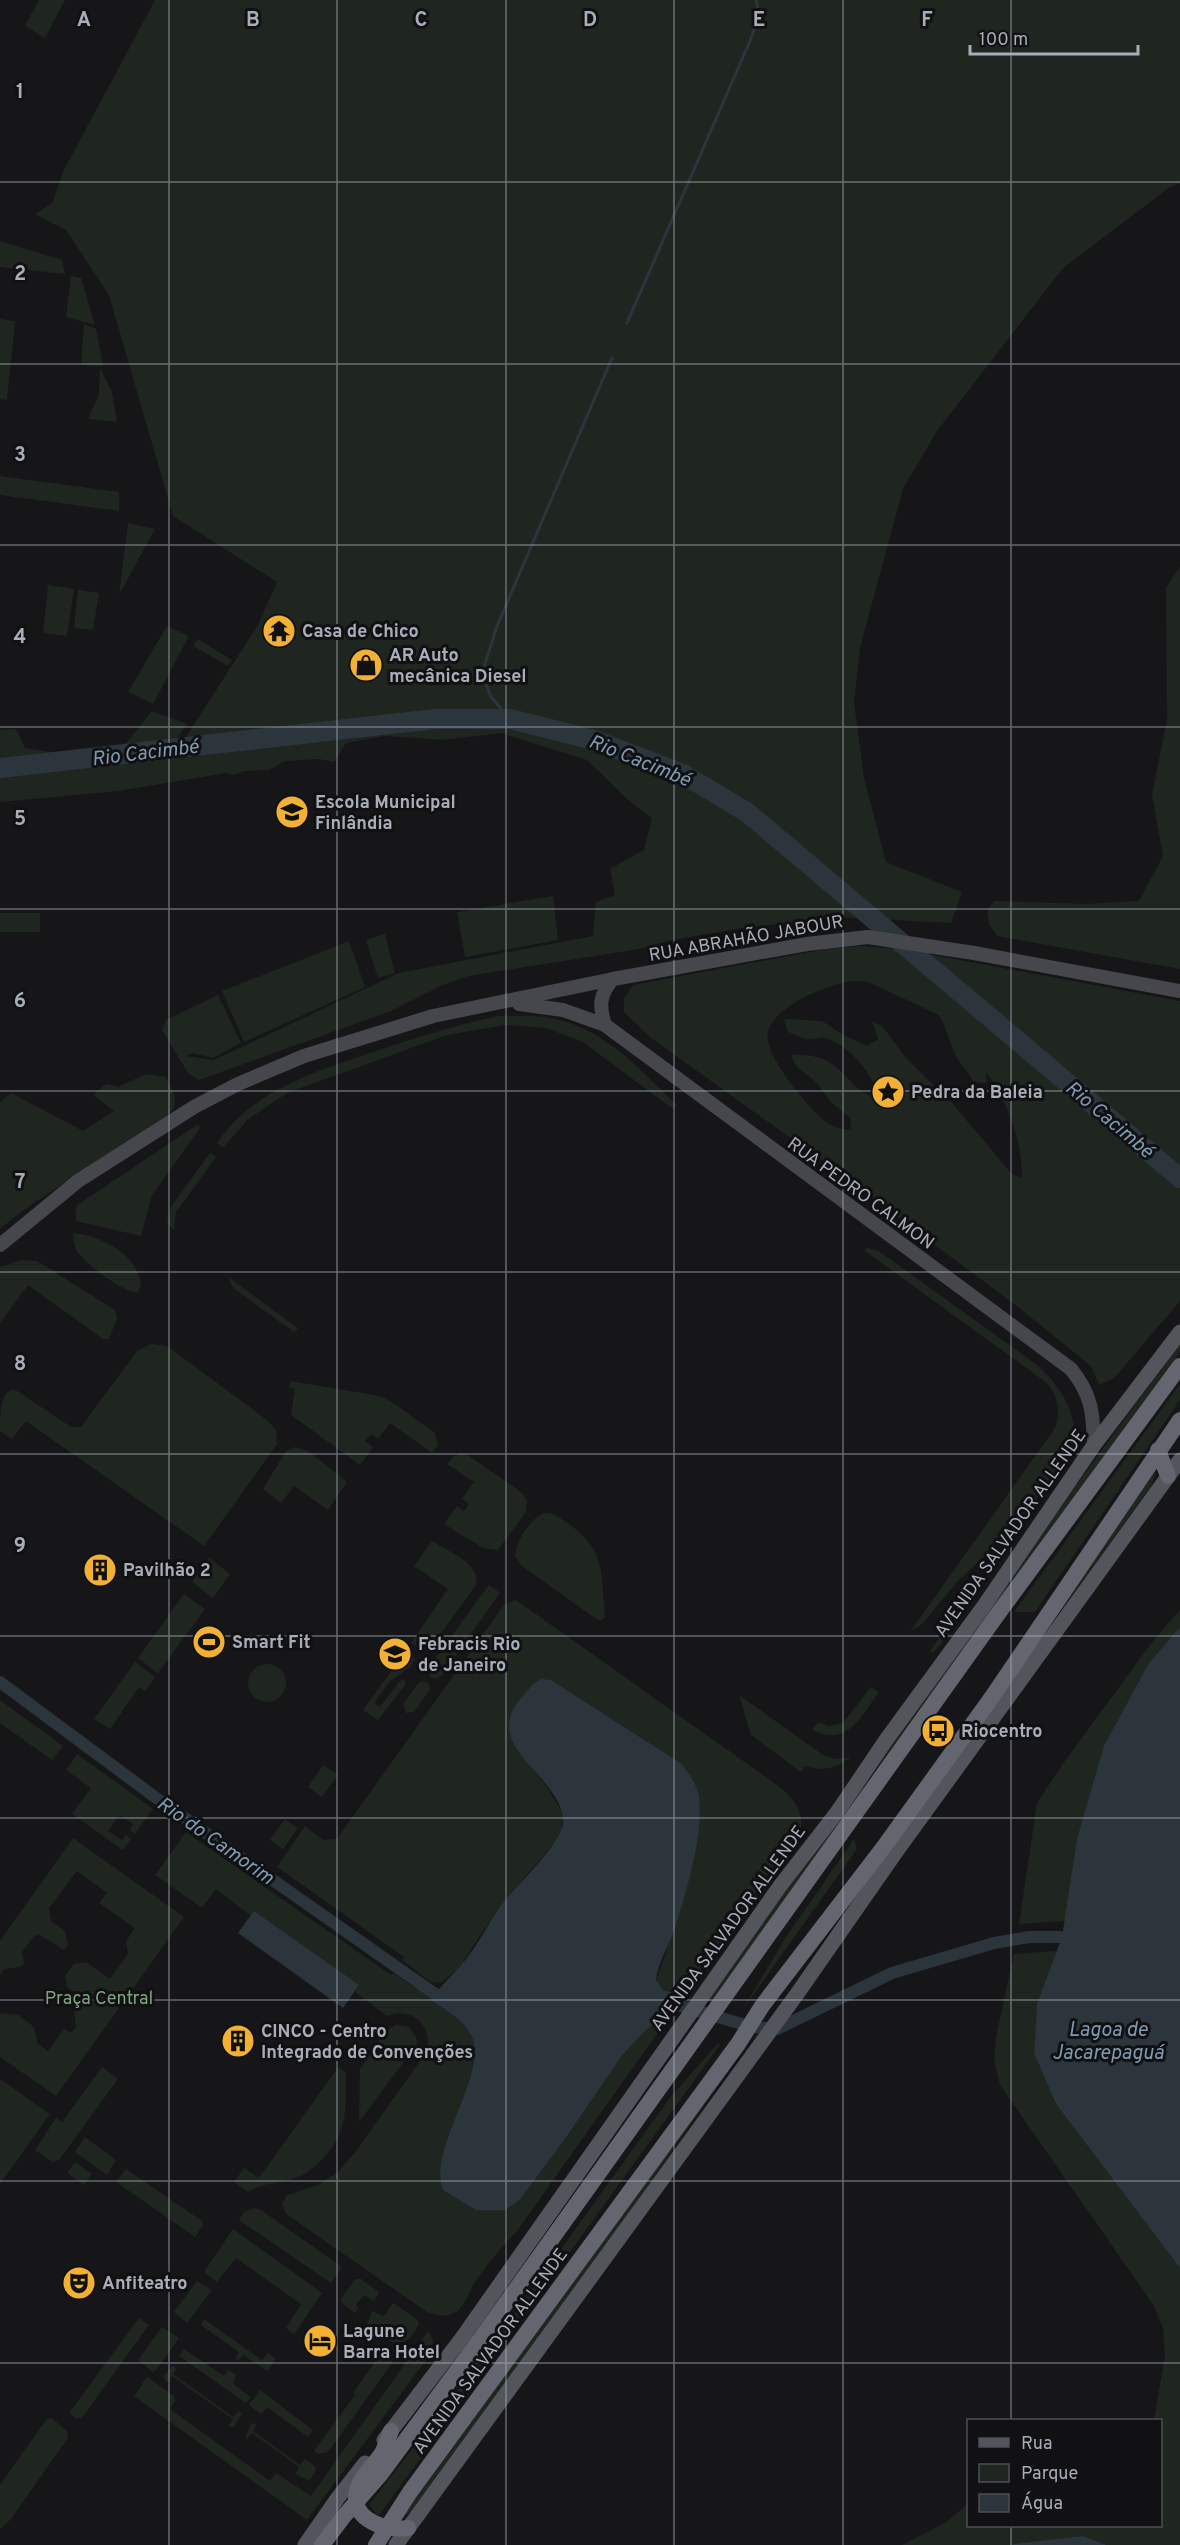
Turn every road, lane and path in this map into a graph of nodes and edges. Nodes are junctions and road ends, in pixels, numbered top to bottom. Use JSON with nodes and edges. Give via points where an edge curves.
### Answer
{"nodes":[{"id":1,"x":613,"y":979,"type":"junction"},
{"id":2,"x":1180,"y":991,"type":"edge"},
{"id":3,"x":496,"y":1003,"type":"junction"},
{"id":4,"x":605,"y":1025,"type":"junction"},
{"id":5,"x":0,"y":1245,"type":"edge"},
{"id":6,"x":1180,"y":1332,"type":"edge"},
{"id":7,"x":1180,"y":1366,"type":"edge"},
{"id":8,"x":1180,"y":1420,"type":"edge"},
{"id":9,"x":1094,"y":1445,"type":"junction"},
{"id":10,"x":1158,"y":1450,"type":"junction"},
{"id":11,"x":1180,"y":1460,"type":"edge"},
{"id":12,"x":1168,"y":1476,"type":"junction"},
{"id":13,"x":391,"y":2431,"type":"junction"},
{"id":14,"x":358,"y":2502,"type":"junction"},
{"id":15,"x":387,"y":2528,"type":"junction"},
{"id":16,"x":408,"y":2528,"type":"junction"},
{"id":17,"x":305,"y":2545,"type":"edge"},
{"id":18,"x":322,"y":2545,"type":"edge"},
{"id":19,"x":376,"y":2545,"type":"edge"},
{"id":20,"x":396,"y":2545,"type":"edge"}],
"edges":[{"from":1,"to":2,"type":"street","name":"RUA ABRAHÃO JABOUR","via":[[807,944],[868,937]]},
{"from":1,"to":3,"type":"street","name":"RUA ABRAHÃO JABOUR"},
{"from":1,"to":4,"type":"street","via":[[601,996]]},
{"from":3,"to":4,"type":"street","name":"RUA ABRAHÃO JABOUR","via":[[563,1010]]},
{"from":3,"to":5,"type":"street","name":"RUA ABRAHÃO JABOUR","via":[[433,1016],[315,1052],[238,1084],[161,1126],[78,1181]]},
{"from":4,"to":9,"type":"street","name":"RUA PEDRO CALMON","via":[[1071,1369],[1091,1403]]},
{"from":6,"to":9,"type":"main road","name":"AVENIDA SALVADOR ALLENDE"},
{"from":7,"to":14,"type":"highway","name":"AVENIDA SALVADOR ALLENDE","via":[[990,1624],[477,2345]]},
{"from":8,"to":10,"type":"highway","name":"AVENIDA SALVADOR ALLENDE"},
{"from":9,"to":13,"type":"main road","name":"AVENIDA SALVADOR ALLENDE","via":[[838,1811],[685,2020],[462,2338]]},
{"from":10,"to":12,"type":"highway"},
{"from":10,"to":15,"type":"highway","name":"AVENIDA SALVADOR ALLENDE","via":[[986,1706],[886,1845],[762,2006]]},
{"from":11,"to":12,"type":"main road"},
{"from":12,"to":16,"type":"main road"},
{"from":13,"to":14,"type":"highway","via":[[382,2452],[361,2481]]},
{"from":13,"to":17,"type":"main road","name":"AVENIDA SALVADOR ALLENDE"},
{"from":14,"to":15,"type":"highway","via":[[367,2520]]},
{"from":14,"to":18,"type":"highway","name":"AVENIDA SALVADOR ALLENDE"},
{"from":15,"to":16,"type":"highway"},
{"from":15,"to":19,"type":"highway","name":"AVENIDA SALVADOR ALLENDE"},
{"from":16,"to":20,"type":"main road"}]}
